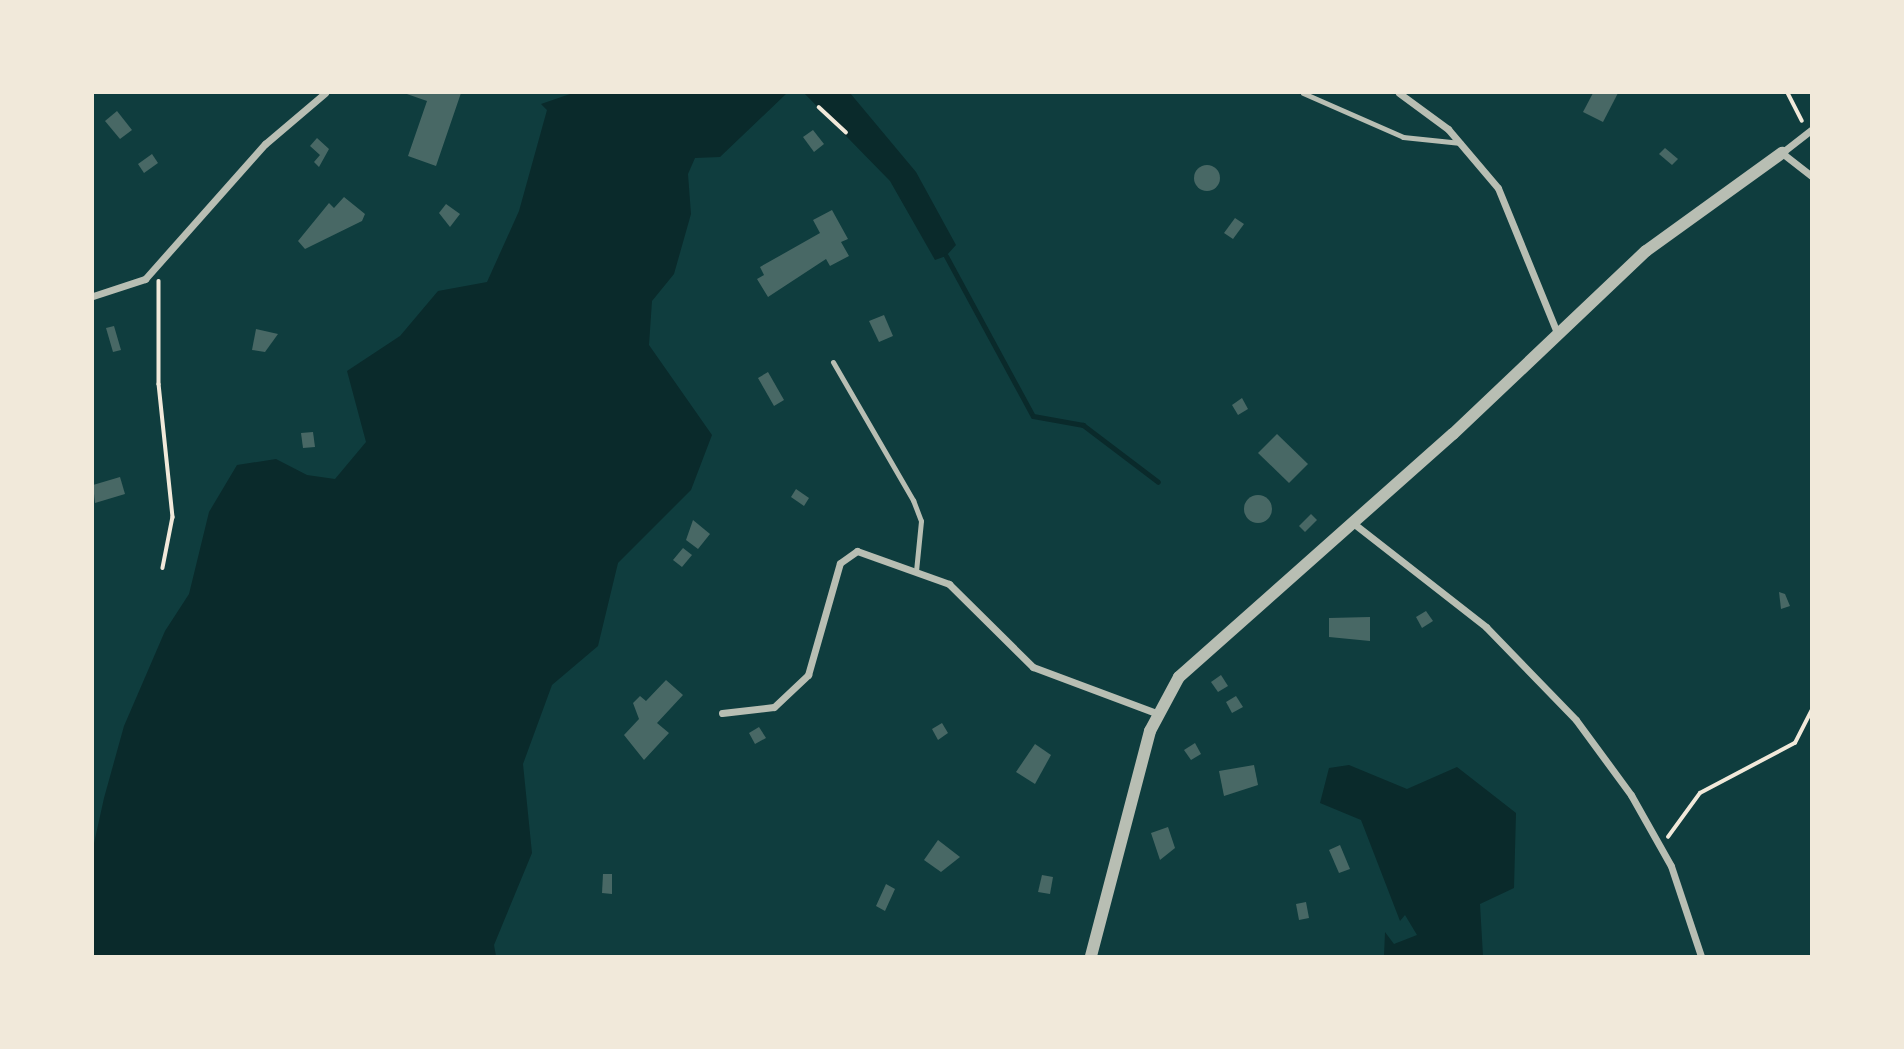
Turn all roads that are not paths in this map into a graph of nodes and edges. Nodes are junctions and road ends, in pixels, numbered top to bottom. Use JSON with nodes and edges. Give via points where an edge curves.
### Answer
{"nodes":[{"id":1,"x":324,"y":93,"type":"edge"},
{"id":2,"x":1303,"y":93,"type":"edge"},
{"id":3,"x":1399,"y":93,"type":"edge"},
{"id":4,"x":1809,"y":131,"type":"edge"},
{"id":5,"x":1461,"y":143,"type":"junction"},
{"id":6,"x":1782,"y":153,"type":"junction"},
{"id":7,"x":1811,"y":176,"type":"edge"},
{"id":8,"x":93,"y":296,"type":"edge"},
{"id":9,"x":1558,"y":335,"type":"junction"},
{"id":10,"x":833,"y":362,"type":"dead end"},
{"id":11,"x":1353,"y":523,"type":"junction"},
{"id":12,"x":916,"y":571,"type":"junction"},
{"id":13,"x":722,"y":713,"type":"dead end"},
{"id":14,"x":1156,"y":713,"type":"junction"},
{"id":15,"x":1091,"y":956,"type":"edge"},
{"id":16,"x":1701,"y":956,"type":"edge"}],
"edges":[{"from":1,"to":8,"type":"street","via":[[256,154],[156,269],[124,290]]},
{"from":2,"to":5,"type":"lane","via":[[1403,137]]},
{"from":3,"to":5,"type":"street"},
{"from":4,"to":6,"type":"street"},
{"from":5,"to":9,"type":"street","via":[[1507,205],[1527,272]]},
{"from":6,"to":7,"type":"street"},
{"from":6,"to":9,"type":"street","via":[[1646,251]]},
{"from":9,"to":11,"type":"street"},
{"from":10,"to":12,"type":"lane","via":[[913,500],[921,522]]},
{"from":11,"to":14,"type":"street","via":[[1179,677]]},
{"from":11,"to":16,"type":"street","via":[[1486,627],[1576,720],[1662,850]]},
{"from":12,"to":13,"type":"street","via":[[868,552],[846,555],[808,675],[774,707]]},
{"from":12,"to":14,"type":"street","via":[[966,598],[1016,656]]},
{"from":14,"to":15,"type":"street"}]}
